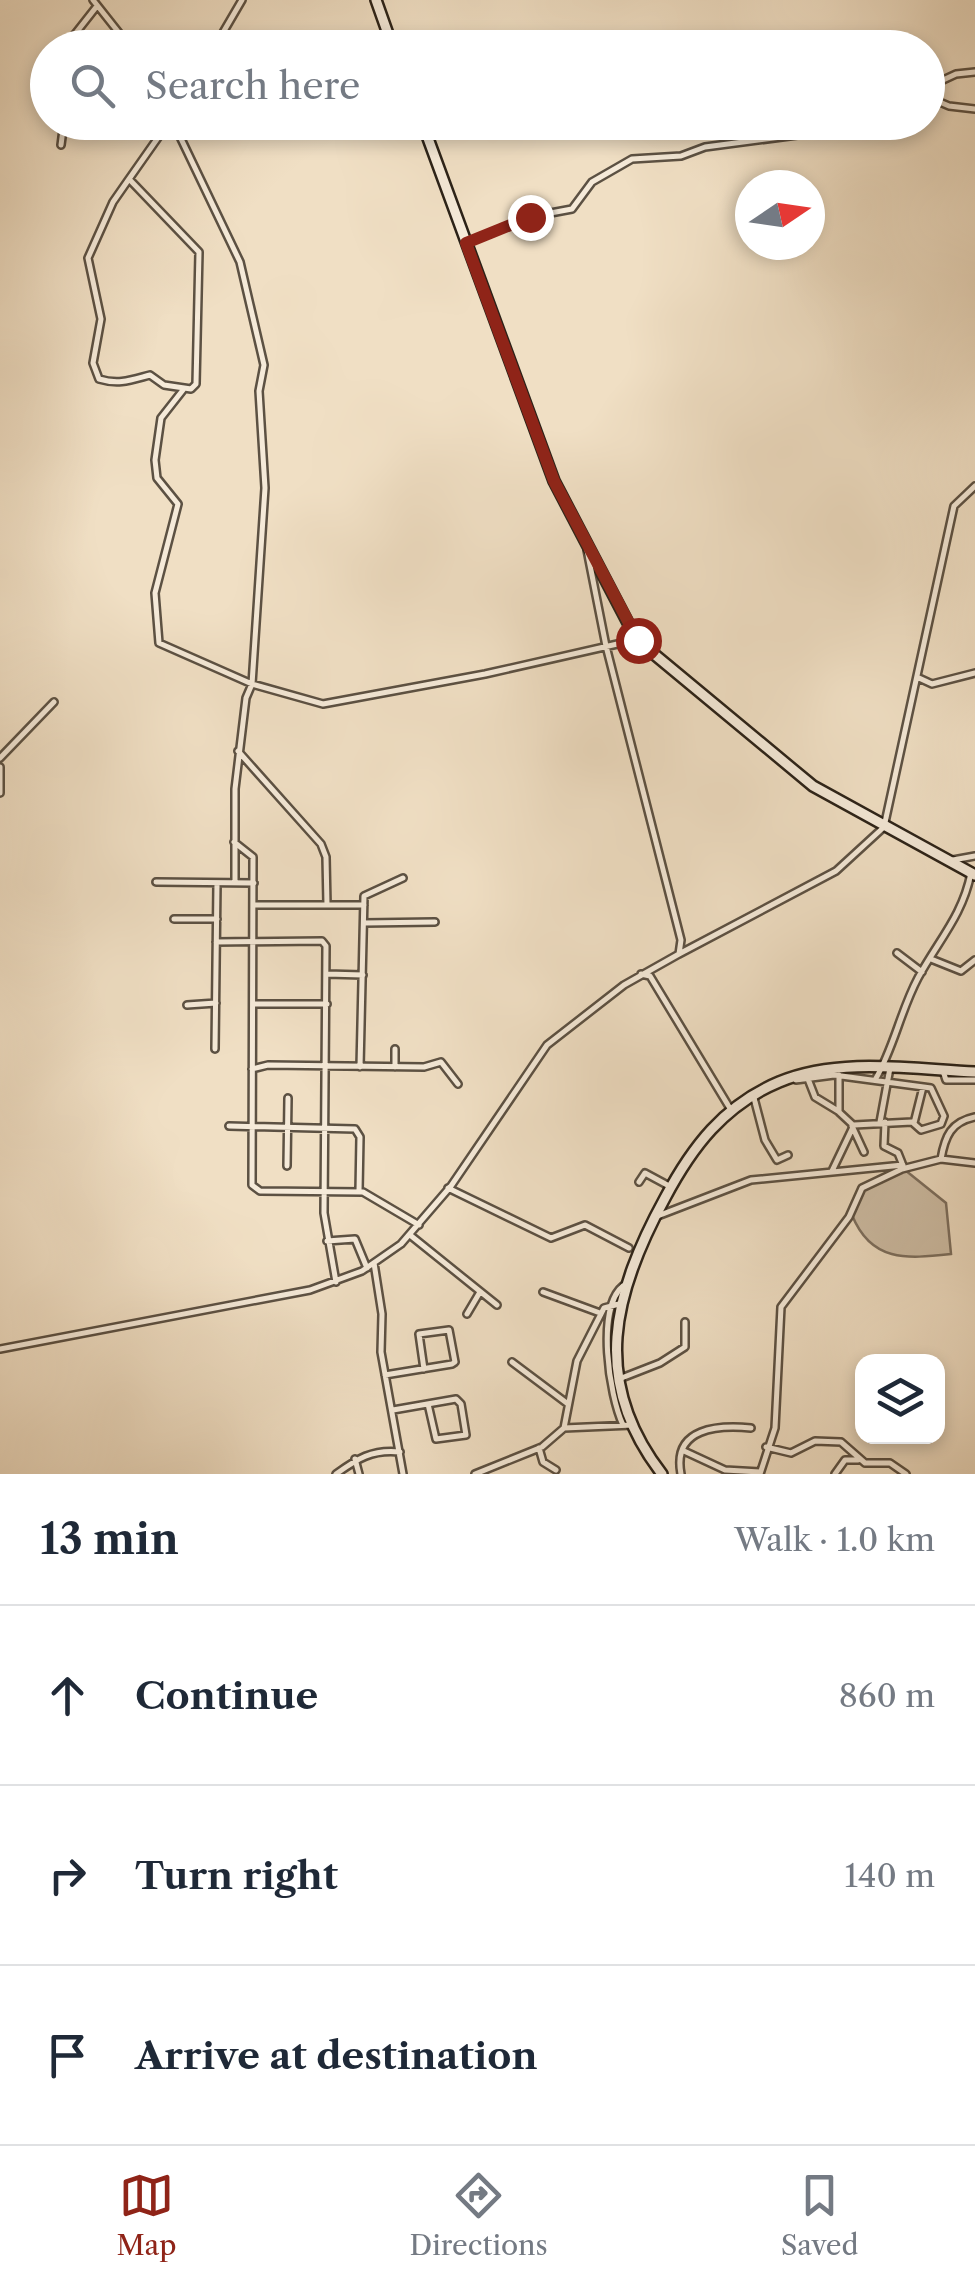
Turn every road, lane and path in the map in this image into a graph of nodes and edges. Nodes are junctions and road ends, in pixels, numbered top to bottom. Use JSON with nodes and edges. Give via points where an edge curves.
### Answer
{"nodes":[{"id":1,"x":242,"y":0,"type":"edge"},
{"id":2,"x":376,"y":0,"type":"edge"},
{"id":3,"x":95,"y":3,"type":"edge"},
{"id":4,"x":76,"y":30,"type":"edge"},
{"id":5,"x":117,"y":30,"type":"edge"},
{"id":6,"x":224,"y":30,"type":"edge"},
{"id":7,"x":387,"y":30,"type":"edge"},
{"id":8,"x":975,"y":72,"type":"edge"},
{"id":9,"x":945,"y":79,"type":"edge"},
{"id":10,"x":945,"y":104,"type":"edge"},
{"id":11,"x":975,"y":109,"type":"edge"},
{"id":12,"x":62,"y":140,"type":"edge"},
{"id":13,"x":158,"y":140,"type":"edge"},
{"id":14,"x":180,"y":140,"type":"edge"},
{"id":15,"x":429,"y":140,"type":"edge"},
{"id":16,"x":755,"y":140,"type":"edge"},
{"id":17,"x":61,"y":146,"type":"dead end"},
{"id":18,"x":129,"y":179,"type":"junction"},
{"id":19,"x":466,"y":243,"type":"junction"},
{"id":20,"x":183,"y":390,"type":"junction"},
{"id":21,"x":975,"y":486,"type":"edge"},
{"id":22,"x":586,"y":542,"type":"junction"},
{"id":23,"x":638,"y":640,"type":"junction"},
{"id":24,"x":606,"y":646,"type":"junction"},
{"id":25,"x":975,"y":674,"type":"edge"},
{"id":26,"x":919,"y":678,"type":"junction"},
{"id":27,"x":252,"y":684,"type":"junction"},
{"id":28,"x":54,"y":702,"type":"dead end"},
{"id":29,"x":238,"y":750,"type":"junction"},
{"id":30,"x":0,"y":758,"type":"edge"},
{"id":31,"x":0,"y":768,"type":"edge"},
{"id":32,"x":0,"y":792,"type":"edge"},
{"id":33,"x":884,"y":828,"type":"junction"},
{"id":34,"x":234,"y":842,"type":"junction"},
{"id":35,"x":975,"y":856,"type":"edge"},
{"id":36,"x":950,"y":861,"type":"junction"},
{"id":37,"x":973,"y":874,"type":"edge"},
{"id":38,"x":403,"y":878,"type":"dead end"},
{"id":39,"x":156,"y":882,"type":"dead end"},
{"id":40,"x":218,"y":883,"type":"junction"},
{"id":41,"x":235,"y":883,"type":"junction"},
{"id":42,"x":254,"y":883,"type":"junction"},
{"id":43,"x":254,"y":905,"type":"junction"},
{"id":44,"x":327,"y":905,"type":"junction"},
{"id":45,"x":364,"y":905,"type":"junction"},
{"id":46,"x":174,"y":919,"type":"dead end"},
{"id":47,"x":217,"y":919,"type":"junction"},
{"id":48,"x":435,"y":922,"type":"dead end"},
{"id":49,"x":364,"y":923,"type":"junction"},
{"id":50,"x":255,"y":940,"type":"junction"},
{"id":51,"x":216,"y":942,"type":"junction"},
{"id":52,"x":896,"y":953,"type":"dead end"},
{"id":53,"x":679,"y":954,"type":"junction"},
{"id":54,"x":931,"y":959,"type":"junction"},
{"id":55,"x":975,"y":960,"type":"edge"},
{"id":56,"x":652,"y":967,"type":"junction"},
{"id":57,"x":922,"y":972,"type":"junction"},
{"id":58,"x":326,"y":974,"type":"junction"},
{"id":59,"x":641,"y":974,"type":"junction"},
{"id":60,"x":363,"y":975,"type":"junction"},
{"id":61,"x":650,"y":976,"type":"junction"},
{"id":62,"x":216,"y":1003,"type":"junction"},
{"id":63,"x":254,"y":1004,"type":"junction"},
{"id":64,"x":327,"y":1004,"type":"junction"},
{"id":65,"x":186,"y":1005,"type":"dead end"},
{"id":66,"x":215,"y":1048,"type":"dead end"},
{"id":67,"x":395,"y":1050,"type":"dead end"},
{"id":68,"x":396,"y":1066,"type":"junction"},
{"id":69,"x":360,"y":1067,"type":"junction"},
{"id":70,"x":326,"y":1068,"type":"junction"},
{"id":71,"x":886,"y":1068,"type":"junction"},
{"id":72,"x":252,"y":1070,"type":"junction"},
{"id":73,"x":943,"y":1071,"type":"junction"},
{"id":74,"x":975,"y":1072,"type":"edge"},
{"id":75,"x":864,"y":1073,"type":"junction"},
{"id":76,"x":840,"y":1075,"type":"junction"},
{"id":77,"x":788,"y":1078,"type":"junction"},
{"id":78,"x":808,"y":1079,"type":"junction"},
{"id":79,"x":875,"y":1080,"type":"junction"},
{"id":80,"x":975,"y":1080,"type":"edge"},
{"id":81,"x":889,"y":1083,"type":"junction"},
{"id":82,"x":458,"y":1084,"type":"dead end"},
{"id":83,"x":923,"y":1087,"type":"junction"},
{"id":84,"x":753,"y":1095,"type":"junction"},
{"id":85,"x":288,"y":1098,"type":"dead end"},
{"id":86,"x":731,"y":1110,"type":"junction"},
{"id":87,"x":839,"y":1112,"type":"junction"},
{"id":88,"x":944,"y":1116,"type":"junction"},
{"id":89,"x":975,"y":1117,"type":"edge"},
{"id":90,"x":882,"y":1122,"type":"junction"},
{"id":91,"x":914,"y":1124,"type":"junction"},
{"id":92,"x":229,"y":1126,"type":"dead end"},
{"id":93,"x":853,"y":1126,"type":"junction"},
{"id":94,"x":252,"y":1128,"type":"junction"},
{"id":95,"x":288,"y":1128,"type":"junction"},
{"id":96,"x":951,"y":1128,"type":"junction"},
{"id":97,"x":325,"y":1129,"type":"junction"},
{"id":98,"x":864,"y":1152,"type":"dead end"},
{"id":99,"x":788,"y":1155,"type":"dead end"},
{"id":100,"x":940,"y":1159,"type":"junction"},
{"id":101,"x":975,"y":1163,"type":"edge"},
{"id":102,"x":287,"y":1166,"type":"dead end"},
{"id":103,"x":904,"y":1166,"type":"junction"},
{"id":104,"x":832,"y":1171,"type":"junction"},
{"id":105,"x":639,"y":1182,"type":"dead end"},
{"id":106,"x":671,"y":1187,"type":"junction"},
{"id":107,"x":448,"y":1188,"type":"junction"},
{"id":108,"x":324,"y":1191,"type":"junction"},
{"id":109,"x":359,"y":1191,"type":"junction"},
{"id":110,"x":654,"y":1218,"type":"junction"},
{"id":111,"x":418,"y":1225,"type":"junction"},
{"id":112,"x":410,"y":1235,"type":"junction"},
{"id":113,"x":327,"y":1240,"type":"junction"},
{"id":114,"x":629,"y":1248,"type":"dead end"},
{"id":115,"x":370,"y":1265,"type":"junction"},
{"id":116,"x":336,"y":1282,"type":"junction"},
{"id":117,"x":480,"y":1292,"type":"junction"},
{"id":118,"x":543,"y":1292,"type":"dead end"},
{"id":119,"x":614,"y":1304,"type":"junction"},
{"id":120,"x":497,"y":1306,"type":"dead end"},
{"id":121,"x":467,"y":1314,"type":"dead end"},
{"id":122,"x":600,"y":1314,"type":"junction"},
{"id":123,"x":684,"y":1322,"type":"dead end"},
{"id":124,"x":0,"y":1349,"type":"edge"},
{"id":125,"x":512,"y":1362,"type":"dead end"},
{"id":126,"x":424,"y":1369,"type":"junction"},
{"id":127,"x":385,"y":1375,"type":"junction"},
{"id":128,"x":619,"y":1379,"type":"junction"},
{"id":129,"x":428,"y":1404,"type":"junction"},
{"id":130,"x":567,"y":1408,"type":"junction"},
{"id":131,"x":392,"y":1410,"type":"junction"},
{"id":132,"x":628,"y":1426,"type":"junction"},
{"id":133,"x":564,"y":1428,"type":"junction"},
{"id":134,"x":751,"y":1428,"type":"dead end"},
{"id":135,"x":539,"y":1448,"type":"junction"},
{"id":136,"x":766,"y":1448,"type":"junction"},
{"id":137,"x":684,"y":1451,"type":"junction"},
{"id":138,"x":400,"y":1452,"type":"junction"},
{"id":139,"x":355,"y":1459,"type":"junction"},
{"id":140,"x":861,"y":1461,"type":"junction"},
{"id":141,"x":556,"y":1470,"type":"dead end"},
{"id":142,"x":660,"y":1471,"type":"edge"},
{"id":143,"x":760,"y":1473,"type":"edge"},
{"id":144,"x":336,"y":1474,"type":"edge"},
{"id":145,"x":359,"y":1474,"type":"edge"},
{"id":146,"x":403,"y":1474,"type":"edge"},
{"id":147,"x":475,"y":1474,"type":"edge"},
{"id":148,"x":646,"y":1474,"type":"edge"},
{"id":149,"x":680,"y":1474,"type":"edge"},
{"id":150,"x":835,"y":1474,"type":"edge"},
{"id":151,"x":906,"y":1474,"type":"edge"}],
"edges":[{"from":1,"to":6,"type":"street"},
{"from":2,"to":7,"type":"street"},
{"from":3,"to":4,"type":"street"},
{"from":3,"to":5,"type":"street"},
{"from":8,"to":9,"type":"street"},
{"from":10,"to":11,"type":"street"},
{"from":12,"to":17,"type":"street"},
{"from":13,"to":18,"type":"street"},
{"from":14,"to":27,"type":"street","via":[[240,262],[264,365],[259,391],[265,488]]},
{"from":15,"to":19,"type":"street"},
{"from":16,"to":19,"type":"street","via":[[681,156],[632,158],[592,182],[572,209],[530,217]]},
{"from":18,"to":20,"type":"street","via":[[198,252],[199,364],[195,386]]},
{"from":18,"to":20,"type":"street","via":[[88,256],[101,321],[93,365],[100,380],[123,383],[150,375]]},
{"from":19,"to":22,"type":"street","via":[[554,481]]},
{"from":20,"to":27,"type":"street","via":[[161,418],[155,460],[156,478],[178,504],[155,592],[157,639]]},
{"from":21,"to":26,"type":"street","via":[[954,506]]},
{"from":22,"to":23,"type":"street"},
{"from":22,"to":24,"type":"street"},
{"from":23,"to":24,"type":"street"},
{"from":23,"to":33,"type":"street","via":[[801,777]]},
{"from":24,"to":27,"type":"street","via":[[334,703]]},
{"from":24,"to":53,"type":"street","via":[[681,940]]},
{"from":25,"to":26,"type":"street","via":[[932,684]]},
{"from":26,"to":33,"type":"street"},
{"from":27,"to":29,"type":"street"},
{"from":28,"to":30,"type":"street"},
{"from":29,"to":34,"type":"street"},
{"from":29,"to":44,"type":"street","via":[[321,844]]},
{"from":31,"to":32,"type":"street"},
{"from":33,"to":36,"type":"street"},
{"from":33,"to":53,"type":"street","via":[[836,872]]},
{"from":34,"to":41,"type":"street"},
{"from":34,"to":42,"type":"street","via":[[253,857]]},
{"from":35,"to":36,"type":"street"},
{"from":36,"to":37,"type":"street"},
{"from":37,"to":54,"type":"street","via":[[962,908]]},
{"from":38,"to":45,"type":"street","via":[[369,890]]},
{"from":39,"to":40,"type":"street"},
{"from":40,"to":41,"type":"street"},
{"from":40,"to":47,"type":"street"},
{"from":41,"to":42,"type":"street"},
{"from":42,"to":43,"type":"street"},
{"from":43,"to":44,"type":"street"},
{"from":43,"to":50,"type":"street"},
{"from":44,"to":45,"type":"street"},
{"from":45,"to":49,"type":"street"},
{"from":46,"to":47,"type":"street"},
{"from":47,"to":51,"type":"street"},
{"from":48,"to":49,"type":"street"},
{"from":49,"to":60,"type":"street"},
{"from":50,"to":51,"type":"street"},
{"from":50,"to":58,"type":"street","via":[[322,941]]},
{"from":50,"to":63,"type":"street"},
{"from":51,"to":62,"type":"street"},
{"from":52,"to":57,"type":"street"},
{"from":53,"to":56,"type":"street"},
{"from":54,"to":55,"type":"street","via":[[961,971]]},
{"from":54,"to":57,"type":"street"},
{"from":56,"to":59,"type":"street"},
{"from":56,"to":61,"type":"street"},
{"from":57,"to":71,"type":"street"},
{"from":58,"to":60,"type":"street"},
{"from":58,"to":64,"type":"street"},
{"from":59,"to":61,"type":"street"},
{"from":59,"to":107,"type":"street","via":[[548,1043]]},
{"from":60,"to":69,"type":"street"},
{"from":61,"to":86,"type":"street"},
{"from":62,"to":65,"type":"street"},
{"from":62,"to":66,"type":"street"},
{"from":63,"to":64,"type":"street"},
{"from":63,"to":72,"type":"street"},
{"from":64,"to":70,"type":"street"},
{"from":67,"to":68,"type":"street"},
{"from":68,"to":69,"type":"street"},
{"from":68,"to":82,"type":"street","via":[[441,1062]]},
{"from":69,"to":70,"type":"street"},
{"from":70,"to":72,"type":"street"},
{"from":70,"to":97,"type":"street"},
{"from":71,"to":73,"type":"street"},
{"from":71,"to":75,"type":"street"},
{"from":71,"to":79,"type":"street"},
{"from":71,"to":81,"type":"street"},
{"from":72,"to":94,"type":"street"},
{"from":73,"to":74,"type":"street"},
{"from":73,"to":80,"type":"street","via":[[946,1080]]},
{"from":75,"to":76,"type":"street"},
{"from":75,"to":77,"type":"street","via":[[820,1070]]},
{"from":75,"to":79,"type":"street"},
{"from":76,"to":78,"type":"street"},
{"from":76,"to":87,"type":"street"},
{"from":77,"to":78,"type":"street"},
{"from":77,"to":84,"type":"street"},
{"from":78,"to":87,"type":"street","via":[[815,1097]]},
{"from":79,"to":81,"type":"street"},
{"from":81,"to":83,"type":"street"},
{"from":81,"to":90,"type":"street"},
{"from":83,"to":88,"type":"street","via":[[934,1090]]},
{"from":83,"to":91,"type":"street"},
{"from":84,"to":86,"type":"street"},
{"from":84,"to":99,"type":"street","via":[[765,1140],[778,1160]]},
{"from":85,"to":95,"type":"street"},
{"from":86,"to":106,"type":"street","via":[[701,1138]]},
{"from":87,"to":93,"type":"street"},
{"from":88,"to":91,"type":"street","via":[[927,1128],[916,1130]]},
{"from":88,"to":96,"type":"street"},
{"from":89,"to":96,"type":"street"},
{"from":90,"to":91,"type":"street"},
{"from":90,"to":93,"type":"street"},
{"from":90,"to":103,"type":"street","via":[[884,1146]]},
{"from":92,"to":94,"type":"street"},
{"from":93,"to":98,"type":"street"},
{"from":93,"to":104,"type":"street"},
{"from":94,"to":95,"type":"street"},
{"from":94,"to":108,"type":"street","via":[[254,1188]]},
{"from":95,"to":97,"type":"street"},
{"from":95,"to":102,"type":"street"},
{"from":96,"to":100,"type":"street"},
{"from":97,"to":108,"type":"street"},
{"from":97,"to":109,"type":"street","via":[[360,1134]]},
{"from":100,"to":101,"type":"street"},
{"from":100,"to":103,"type":"street"},
{"from":103,"to":104,"type":"street"},
{"from":103,"to":136,"type":"street","via":[[862,1188],[852,1212],[782,1307],[776,1422]]},
{"from":104,"to":110,"type":"street","via":[[751,1180]]},
{"from":105,"to":106,"type":"street","via":[[645,1173]]},
{"from":106,"to":110,"type":"street"},
{"from":107,"to":111,"type":"street"},
{"from":107,"to":114,"type":"street","via":[[551,1238],[585,1225]]},
{"from":108,"to":109,"type":"street"},
{"from":108,"to":113,"type":"street"},
{"from":109,"to":111,"type":"street"},
{"from":110,"to":119,"type":"street"},
{"from":111,"to":112,"type":"street"},
{"from":112,"to":115,"type":"street"},
{"from":112,"to":117,"type":"street"},
{"from":113,"to":115,"type":"street","via":[[355,1239]]},
{"from":113,"to":116,"type":"street"},
{"from":115,"to":116,"type":"street"},
{"from":115,"to":127,"type":"street"},
{"from":116,"to":124,"type":"street"},
{"from":117,"to":120,"type":"street"},
{"from":117,"to":121,"type":"street"},
{"from":118,"to":122,"type":"street"},
{"from":119,"to":122,"type":"street"},
{"from":119,"to":128,"type":"street"},
{"from":119,"to":132,"type":"street","via":[[610,1368]]},
{"from":122,"to":130,"type":"street","via":[[578,1361]]},
{"from":123,"to":128,"type":"street","via":[[685,1346]]},
{"from":125,"to":130,"type":"street"},
{"from":126,"to":126,"type":"street","via":[[455,1362],[449,1330],[419,1334]]},
{"from":126,"to":127,"type":"street"},
{"from":127,"to":131,"type":"street"},
{"from":128,"to":132,"type":"street"},
{"from":129,"to":129,"type":"street","via":[[456,1399],[466,1434],[436,1439]]},
{"from":129,"to":131,"type":"street"},
{"from":130,"to":133,"type":"street"},
{"from":131,"to":138,"type":"street"},
{"from":132,"to":133,"type":"street"},
{"from":132,"to":142,"type":"street"},
{"from":133,"to":135,"type":"street"},
{"from":134,"to":137,"type":"street","via":[[705,1427]]},
{"from":135,"to":141,"type":"street","via":[[543,1462]]},
{"from":135,"to":147,"type":"street"},
{"from":136,"to":140,"type":"street","via":[[791,1452],[816,1441],[841,1442]]},
{"from":136,"to":143,"type":"street"},
{"from":137,"to":143,"type":"street","via":[[725,1470]]},
{"from":137,"to":149,"type":"street"},
{"from":138,"to":139,"type":"street"},
{"from":138,"to":146,"type":"street"},
{"from":139,"to":144,"type":"street"},
{"from":139,"to":145,"type":"street"},
{"from":140,"to":150,"type":"street","via":[[845,1460]]},
{"from":140,"to":151,"type":"street","via":[[890,1463]]},
{"from":142,"to":148,"type":"street"}]}
